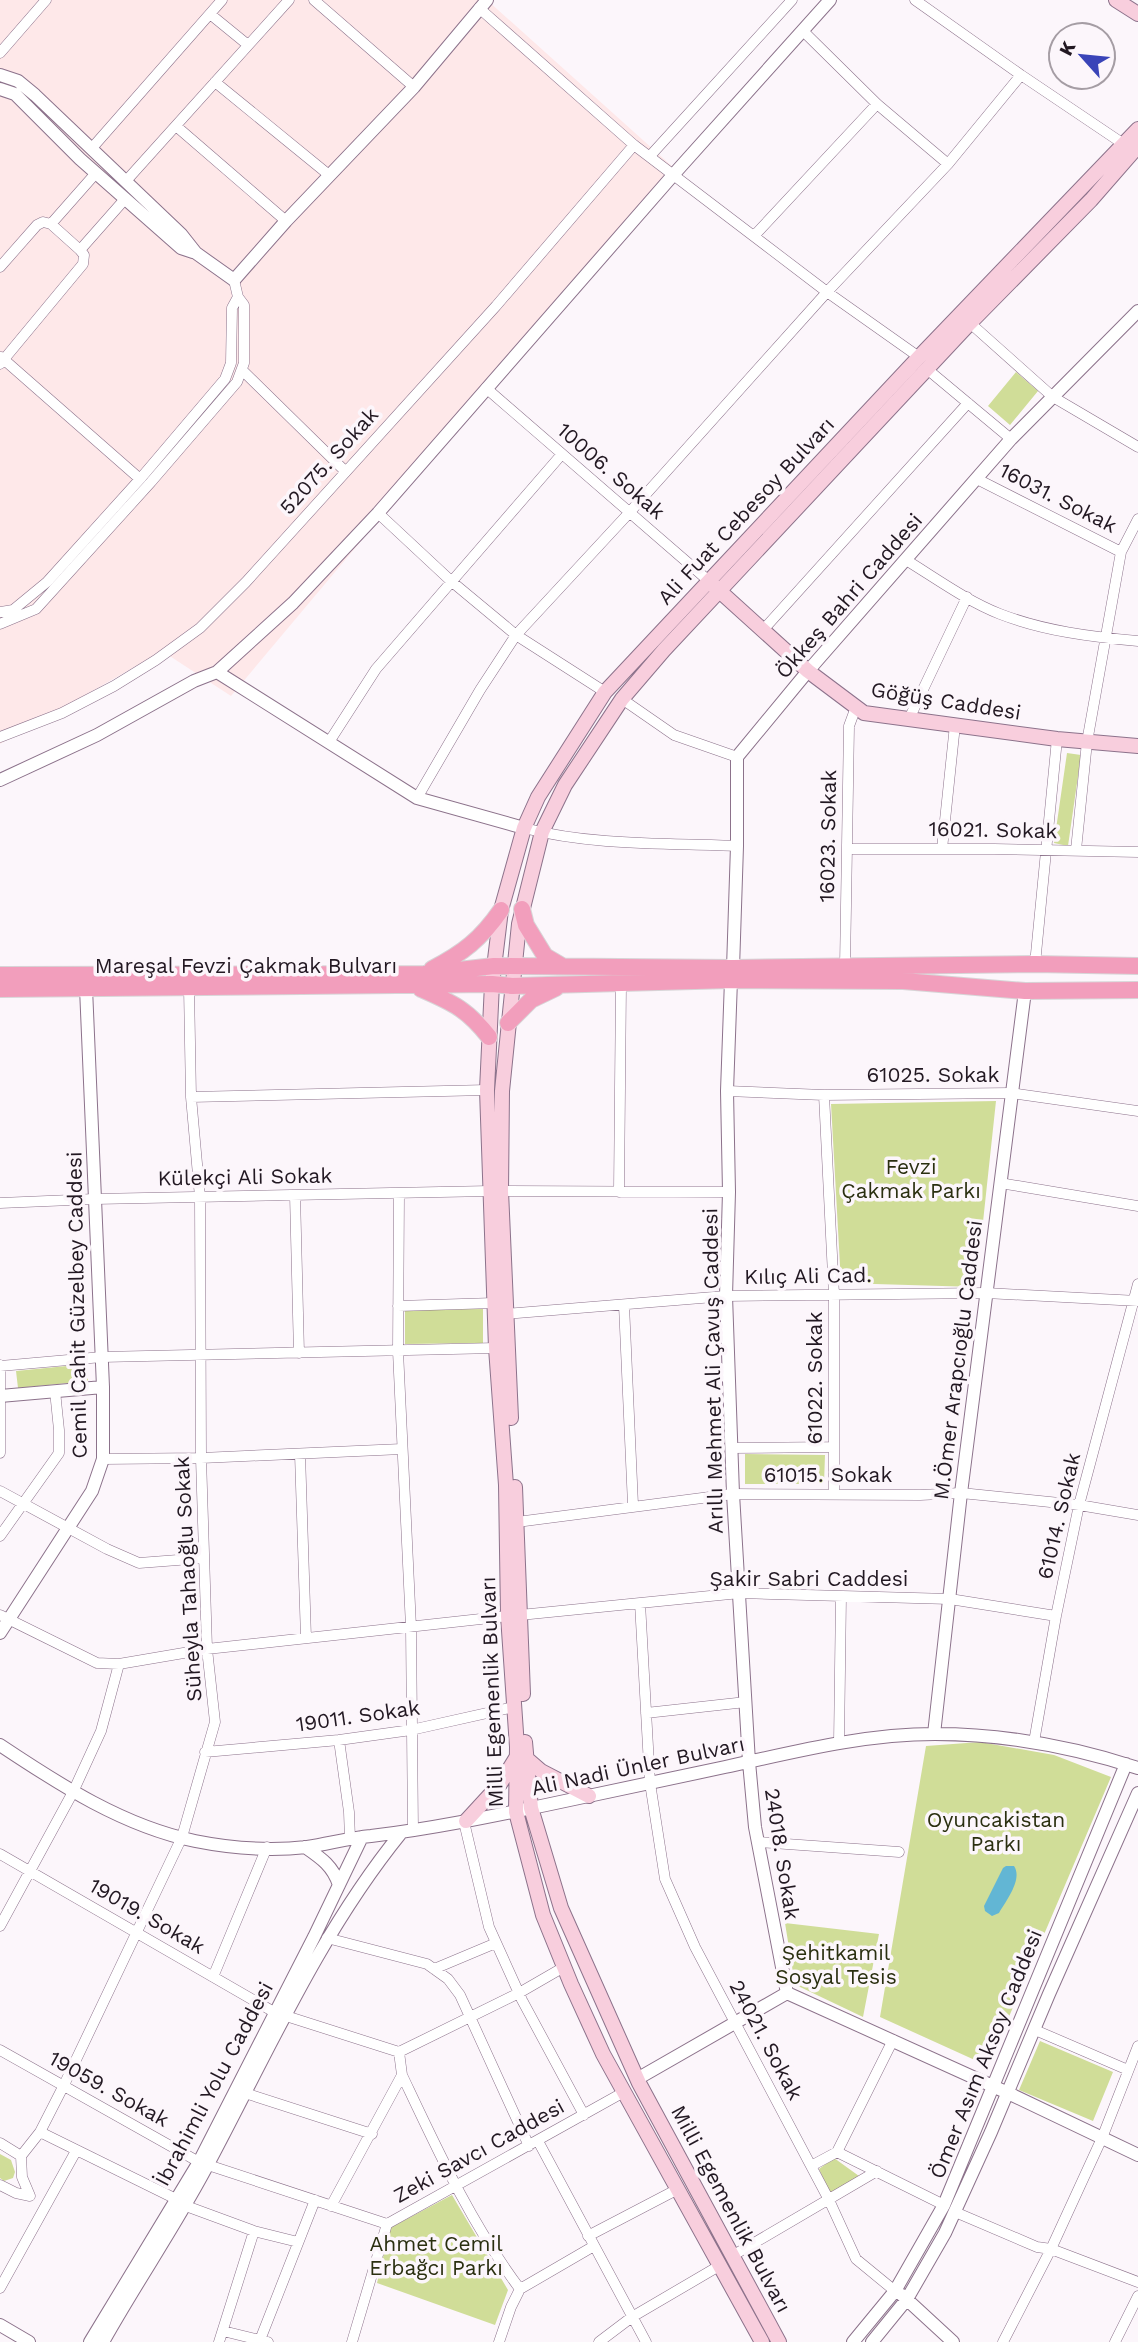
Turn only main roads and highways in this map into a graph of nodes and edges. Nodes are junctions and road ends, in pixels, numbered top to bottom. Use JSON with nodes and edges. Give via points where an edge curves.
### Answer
{"nodes":[{"id":1,"x":1116,"y":0,"type":"edge"},
{"id":2,"x":1138,"y":14,"type":"edge"},
{"id":3,"x":1138,"y":129,"type":"edge"},
{"id":4,"x":1134,"y":148,"type":"edge"},
{"id":5,"x":923,"y":363,"type":"junction"},
{"id":6,"x":715,"y":587,"type":"junction"},
{"id":7,"x":1138,"y":746,"type":"edge"},
{"id":8,"x":522,"y":909,"type":"junction"},
{"id":9,"x":501,"y":910,"type":"junction"},
{"id":10,"x":494,"y":966,"type":"junction"},
{"id":11,"x":1138,"y":966,"type":"edge"},
{"id":12,"x":514,"y":967,"type":"junction"},
{"id":13,"x":564,"y":967,"type":"junction"},
{"id":14,"x":732,"y":974,"type":"junction"},
{"id":15,"x":0,"y":975,"type":"edge"},
{"id":16,"x":419,"y":980,"type":"junction"},
{"id":17,"x":492,"y":984,"type":"junction"},
{"id":18,"x":562,"y":985,"type":"junction"},
{"id":19,"x":512,"y":986,"type":"junction"},
{"id":20,"x":0,"y":989,"type":"edge"},
{"id":21,"x":1138,"y":990,"type":"edge"},
{"id":22,"x":508,"y":1023,"type":"junction"},
{"id":23,"x":489,"y":1037,"type":"junction"},
{"id":24,"x":496,"y":1191,"type":"junction"},
{"id":25,"x":500,"y":1309,"type":"junction"},
{"id":26,"x":514,"y":1615,"type":"junction"},
{"id":27,"x":522,"y":1758,"type":"junction"},
{"id":28,"x":589,"y":1796,"type":"road end"},
{"id":29,"x":465,"y":1821,"type":"road end"},
{"id":30,"x":762,"y":2342,"type":"edge"},
{"id":31,"x":779,"y":2342,"type":"edge"}],
"edges":[{"from":1,"to":2,"type":"main road"},
{"from":3,"to":4,"type":"main road","name":"Ali Fuat Cebesoy Bulvarı"},
{"from":4,"to":5,"type":"main road","name":"Ali Fuat Cebesoy Bulvarı"},
{"from":4,"to":5,"type":"main road","via":[[970,323]]},
{"from":5,"to":6,"type":"main road","name":"Ali Fuat Cebesoy Bulvarı"},
{"from":6,"to":7,"type":"main road","name":"Göğüş Caddesi","via":[[808,671],[864,713]]},
{"from":6,"to":8,"type":"main road","name":"Milli Egemenlik Bulvarı","via":[[622,699],[565,785],[542,832]]},
{"from":6,"to":9,"type":"main road","name":"Ali Fuat Cebesoy Bulvarı","via":[[605,692],[538,797],[524,828]]},
{"from":8,"to":12,"type":"main road","name":"Milli Egemenlik Bulvarı"},
{"from":8,"to":13,"type":"main road","via":[[545,956]]},
{"from":9,"to":10,"type":"main road","name":"Ali Fuat Cebesoy Bulvarı"},
{"from":9,"to":16,"type":"main road","via":[[459,955]]},
{"from":10,"to":12,"type":"main road"},
{"from":10,"to":16,"type":"main road"},
{"from":10,"to":17,"type":"main road","name":"Ali Fuat Cebesoy Bulvarı"},
{"from":11,"to":14,"type":"main road","via":[[845,966]]},
{"from":12,"to":13,"type":"main road"},
{"from":12,"to":19,"type":"main road","name":"Milli Egemenlik Bulvarı"},
{"from":13,"to":14,"type":"main road"},
{"from":14,"to":18,"type":"main road","name":"Mareşal Fevzi Çakmak Bulvarı"},
{"from":14,"to":21,"type":"main road","via":[[1025,990]]},
{"from":15,"to":16,"type":"main road"},
{"from":16,"to":17,"type":"main road","name":"Mareşal Fevzi Çakmak Bulvarı"},
{"from":16,"to":20,"type":"main road","name":"Mareşal Fevzi Çakmak Bulvarı"},
{"from":16,"to":23,"type":"main road","via":[[474,1017]]},
{"from":17,"to":19,"type":"main road","name":"Mareşal Fevzi Çakmak Bulvarı"},
{"from":17,"to":23,"type":"main road","name":"Milli Egemenlik Bulvarı"},
{"from":18,"to":19,"type":"main road","name":"Mareşal Fevzi Çakmak Bulvarı"},
{"from":18,"to":22,"type":"main road","via":[[531,1000]]},
{"from":19,"to":22,"type":"main road","name":"Milli Egemenlik Bulvarı"},
{"from":22,"to":24,"type":"main road","name":"Milli Egemenlik Bulvarı"},
{"from":23,"to":24,"type":"main road","name":"Milli Egemenlik Bulvarı","via":[[487,1090]]},
{"from":24,"to":25,"type":"main road","name":"Milli Egemenlik Bulvarı"},
{"from":25,"to":26,"type":"main road","name":"Milli Egemenlik Bulvarı","via":[[517,1522]]},
{"from":25,"to":26,"type":"main road","name":"Milli Egemenlik Bulvarı","via":[[496,1348]]},
{"from":26,"to":27,"type":"main road","name":"Milli Egemenlik Bulvarı"},
{"from":26,"to":27,"type":"main road","name":"Milli Egemenlik Bulvarı","via":[[514,1707]]},
{"from":27,"to":28,"type":"main road"},
{"from":27,"to":29,"type":"main road"},
{"from":27,"to":30,"type":"main road","name":"Milli Egemenlik Bulvarı","via":[[516,1812],[543,1915],[564,1967],[603,2054]]},
{"from":27,"to":31,"type":"main road","name":"Milli Egemenlik Bulvarı","via":[[531,1808],[561,1908],[637,2079]]}]}
